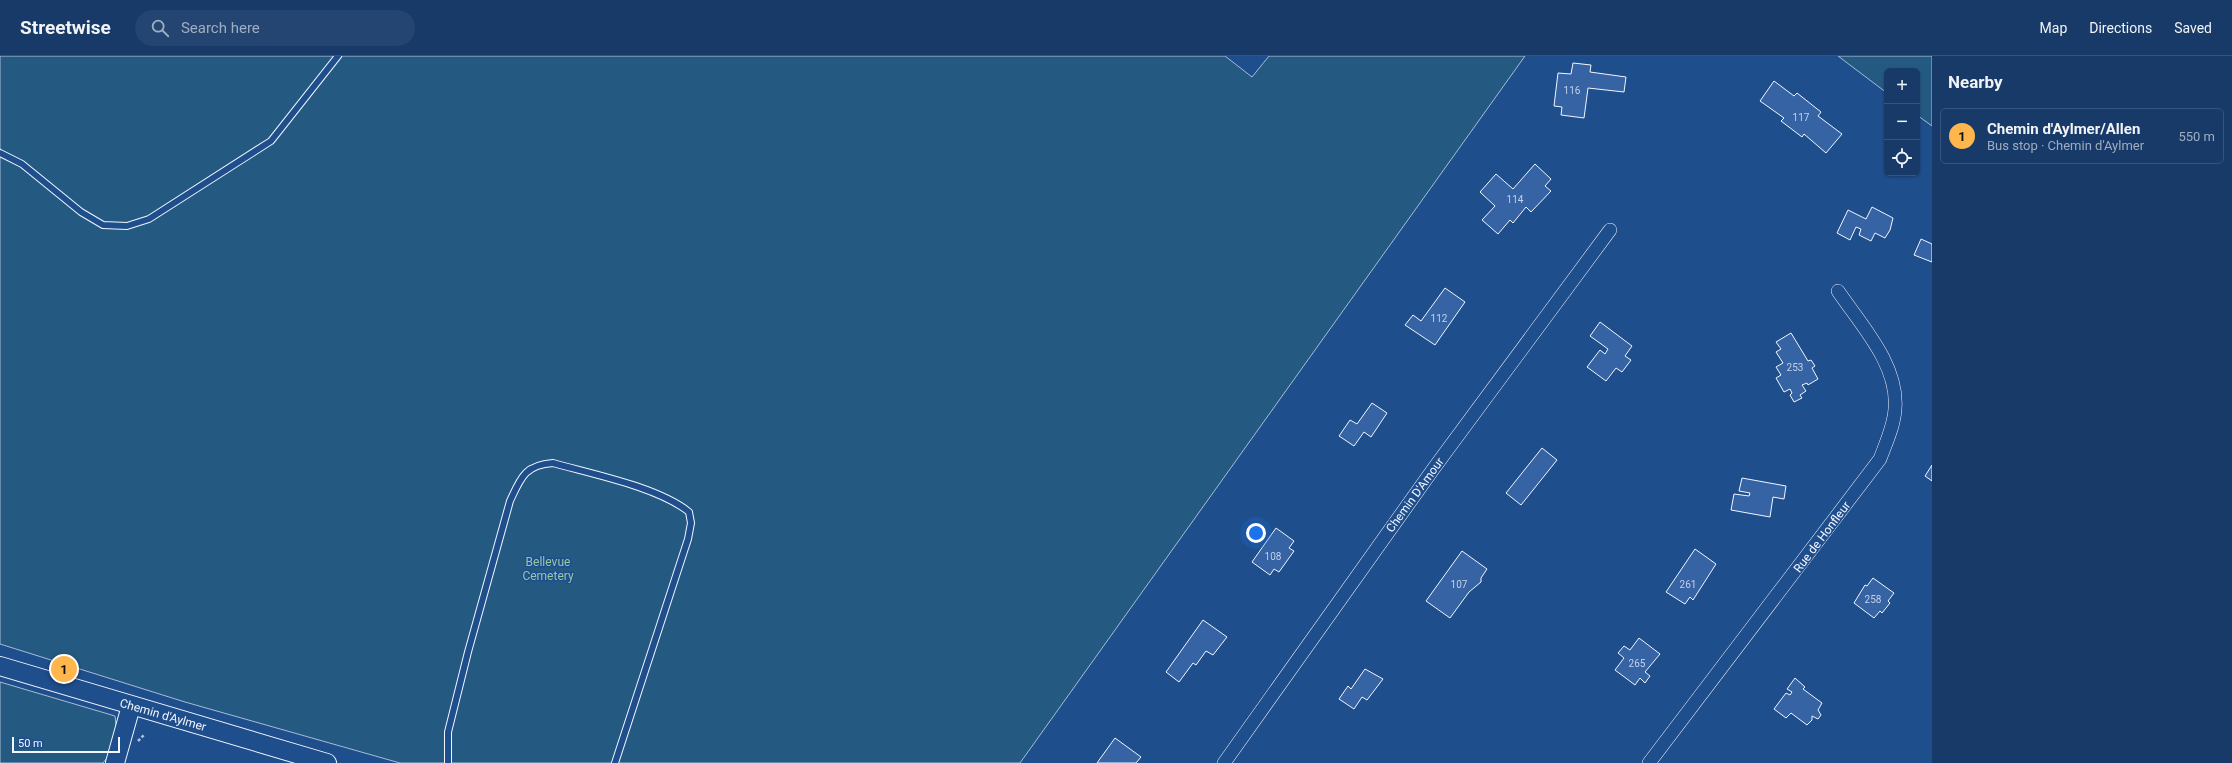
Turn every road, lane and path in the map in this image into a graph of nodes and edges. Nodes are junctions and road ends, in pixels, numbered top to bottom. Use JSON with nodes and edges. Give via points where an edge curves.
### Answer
{"nodes":[{"id":1,"x":338,"y":56,"type":"edge"},
{"id":2,"x":0,"y":153,"type":"edge"},
{"id":3,"x":1610,"y":230,"type":"dead end"},
{"id":4,"x":1838,"y":290,"type":"dead end"},
{"id":5,"x":0,"y":666,"type":"edge"},
{"id":6,"x":131,"y":706,"type":"junction"},
{"id":7,"x":115,"y":763,"type":"edge"},
{"id":8,"x":327,"y":763,"type":"edge"},
{"id":9,"x":448,"y":763,"type":"edge"},
{"id":10,"x":615,"y":763,"type":"edge"},
{"id":11,"x":1224,"y":763,"type":"edge"},
{"id":12,"x":1649,"y":763,"type":"edge"}],
"edges":[{"from":1,"to":2,"type":"lane","via":[[271,141],[149,219],[127,226],[103,225],[81,212],[22,164]]},
{"from":3,"to":11,"type":"street","name":"Chemin D'Amour","via":[[1439,462]]},
{"from":4,"to":12,"type":"street","name":"Rue de Honfleur","via":[[1882,356],[1894,383],[1895,409],[1880,459]]},
{"from":5,"to":6,"type":"main road","name":"Chemin d'Aylmer"},
{"from":6,"to":7,"type":"main road"},
{"from":6,"to":8,"type":"main road","name":"Chemin d'Aylmer"},
{"from":9,"to":10,"type":"lane","via":[[448,732],[510,501],[518,483],[528,471],[537,464],[553,462],[660,494],[689,512],[691,523],[688,539]]}]}
